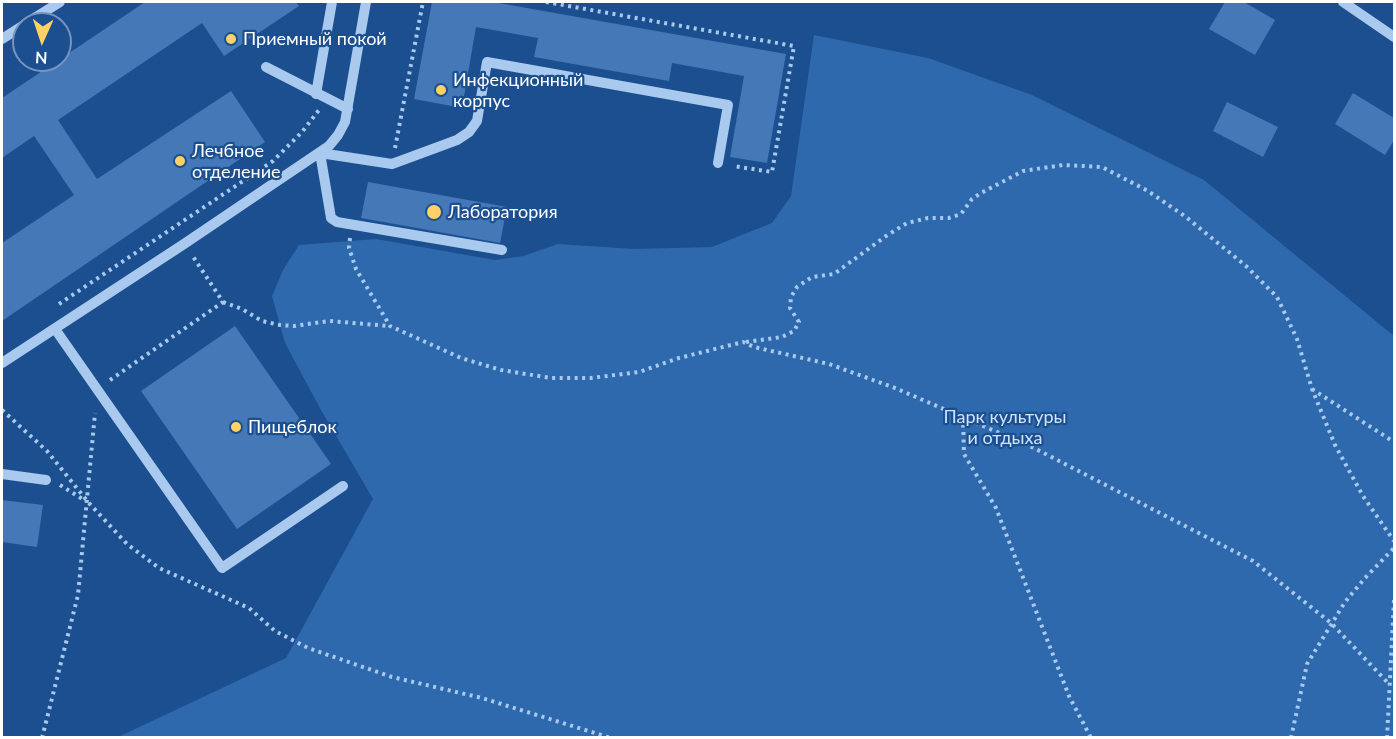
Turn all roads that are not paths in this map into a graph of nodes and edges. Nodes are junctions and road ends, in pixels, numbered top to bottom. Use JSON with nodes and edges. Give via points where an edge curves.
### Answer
{"nodes":[{"id":1,"x":60,"y":2,"type":"edge"},
{"id":2,"x":332,"y":2,"type":"edge"},
{"id":3,"x":366,"y":2,"type":"edge"},
{"id":4,"x":1342,"y":2,"type":"edge"},
{"id":5,"x":44,"y":12,"type":"edge"},
{"id":6,"x":1395,"y":37,"type":"edge"},
{"id":7,"x":266,"y":67,"type":"dead end"},
{"id":8,"x":316,"y":94,"type":"junction"},
{"id":9,"x":348,"y":109,"type":"junction"},
{"id":10,"x":320,"y":153,"type":"junction"},
{"id":11,"x":718,"y":163,"type":"road end"},
{"id":12,"x":502,"y":250,"type":"dead end"},
{"id":13,"x":55,"y":329,"type":"junction"},
{"id":14,"x":2,"y":363,"type":"edge"},
{"id":15,"x":2,"y":474,"type":"edge"},
{"id":16,"x":46,"y":480,"type":"road end"},
{"id":17,"x":343,"y":486,"type":"dead end"}],
"edges":[{"from":1,"to":5,"type":"street"},
{"from":2,"to":8,"type":"street"},
{"from":3,"to":9,"type":"street"},
{"from":4,"to":6,"type":"street"},
{"from":7,"to":8,"type":"street"},
{"from":8,"to":9,"type":"street"},
{"from":9,"to":10,"type":"street","via":[[338,135]]},
{"from":10,"to":11,"type":"street","via":[[392,164],[457,141],[477,121],[487,62],[728,105]]},
{"from":10,"to":12,"type":"street","via":[[331,218],[338,222]]},
{"from":10,"to":13,"type":"street"},
{"from":13,"to":14,"type":"street"},
{"from":13,"to":17,"type":"street","via":[[222,568]]},
{"from":15,"to":16,"type":"street"}]}
